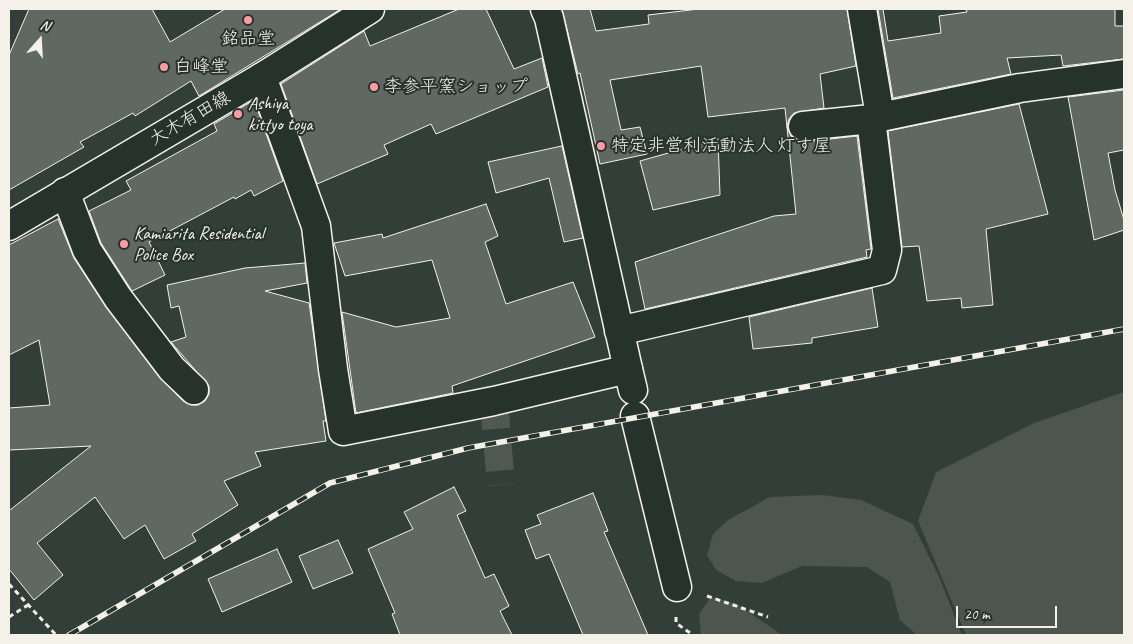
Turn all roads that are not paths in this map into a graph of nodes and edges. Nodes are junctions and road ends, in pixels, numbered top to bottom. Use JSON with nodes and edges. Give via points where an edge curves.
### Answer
{"nodes":[{"id":1,"x":370,"y":9,"type":"edge"},
{"id":2,"x":545,"y":9,"type":"edge"},
{"id":3,"x":862,"y":9,"type":"edge"},
{"id":4,"x":1124,"y":74,"type":"edge"},
{"id":5,"x":262,"y":77,"type":"junction"},
{"id":6,"x":875,"y":117,"type":"junction"},
{"id":7,"x":804,"y":126,"type":"dead end"},
{"id":8,"x":65,"y":192,"type":"junction"},
{"id":9,"x":9,"y":226,"type":"edge"},
{"id":10,"x":619,"y":331,"type":"junction"},
{"id":11,"x":194,"y":390,"type":"dead end"},
{"id":12,"x":632,"y":392,"type":"junction"},
{"id":13,"x":677,"y":587,"type":"road end"}],
"edges":[{"from":1,"to":5,"type":"street","name":"大木有田線"},
{"from":2,"to":10,"type":"street"},
{"from":3,"to":6,"type":"street"},
{"from":4,"to":6,"type":"street","via":[[1020,88]]},
{"from":5,"to":8,"type":"street","name":"大木有田線"},
{"from":5,"to":12,"type":"street","via":[[316,226],[343,432],[494,401]]},
{"from":6,"to":7,"type":"street"},
{"from":6,"to":10,"type":"street","via":[[887,250],[882,270]]},
{"from":8,"to":9,"type":"street","name":"大木有田線"},
{"from":8,"to":11,"type":"street","via":[[87,250],[118,298],[172,369]]},
{"from":10,"to":12,"type":"street"},
{"from":12,"to":13,"type":"street"}]}
